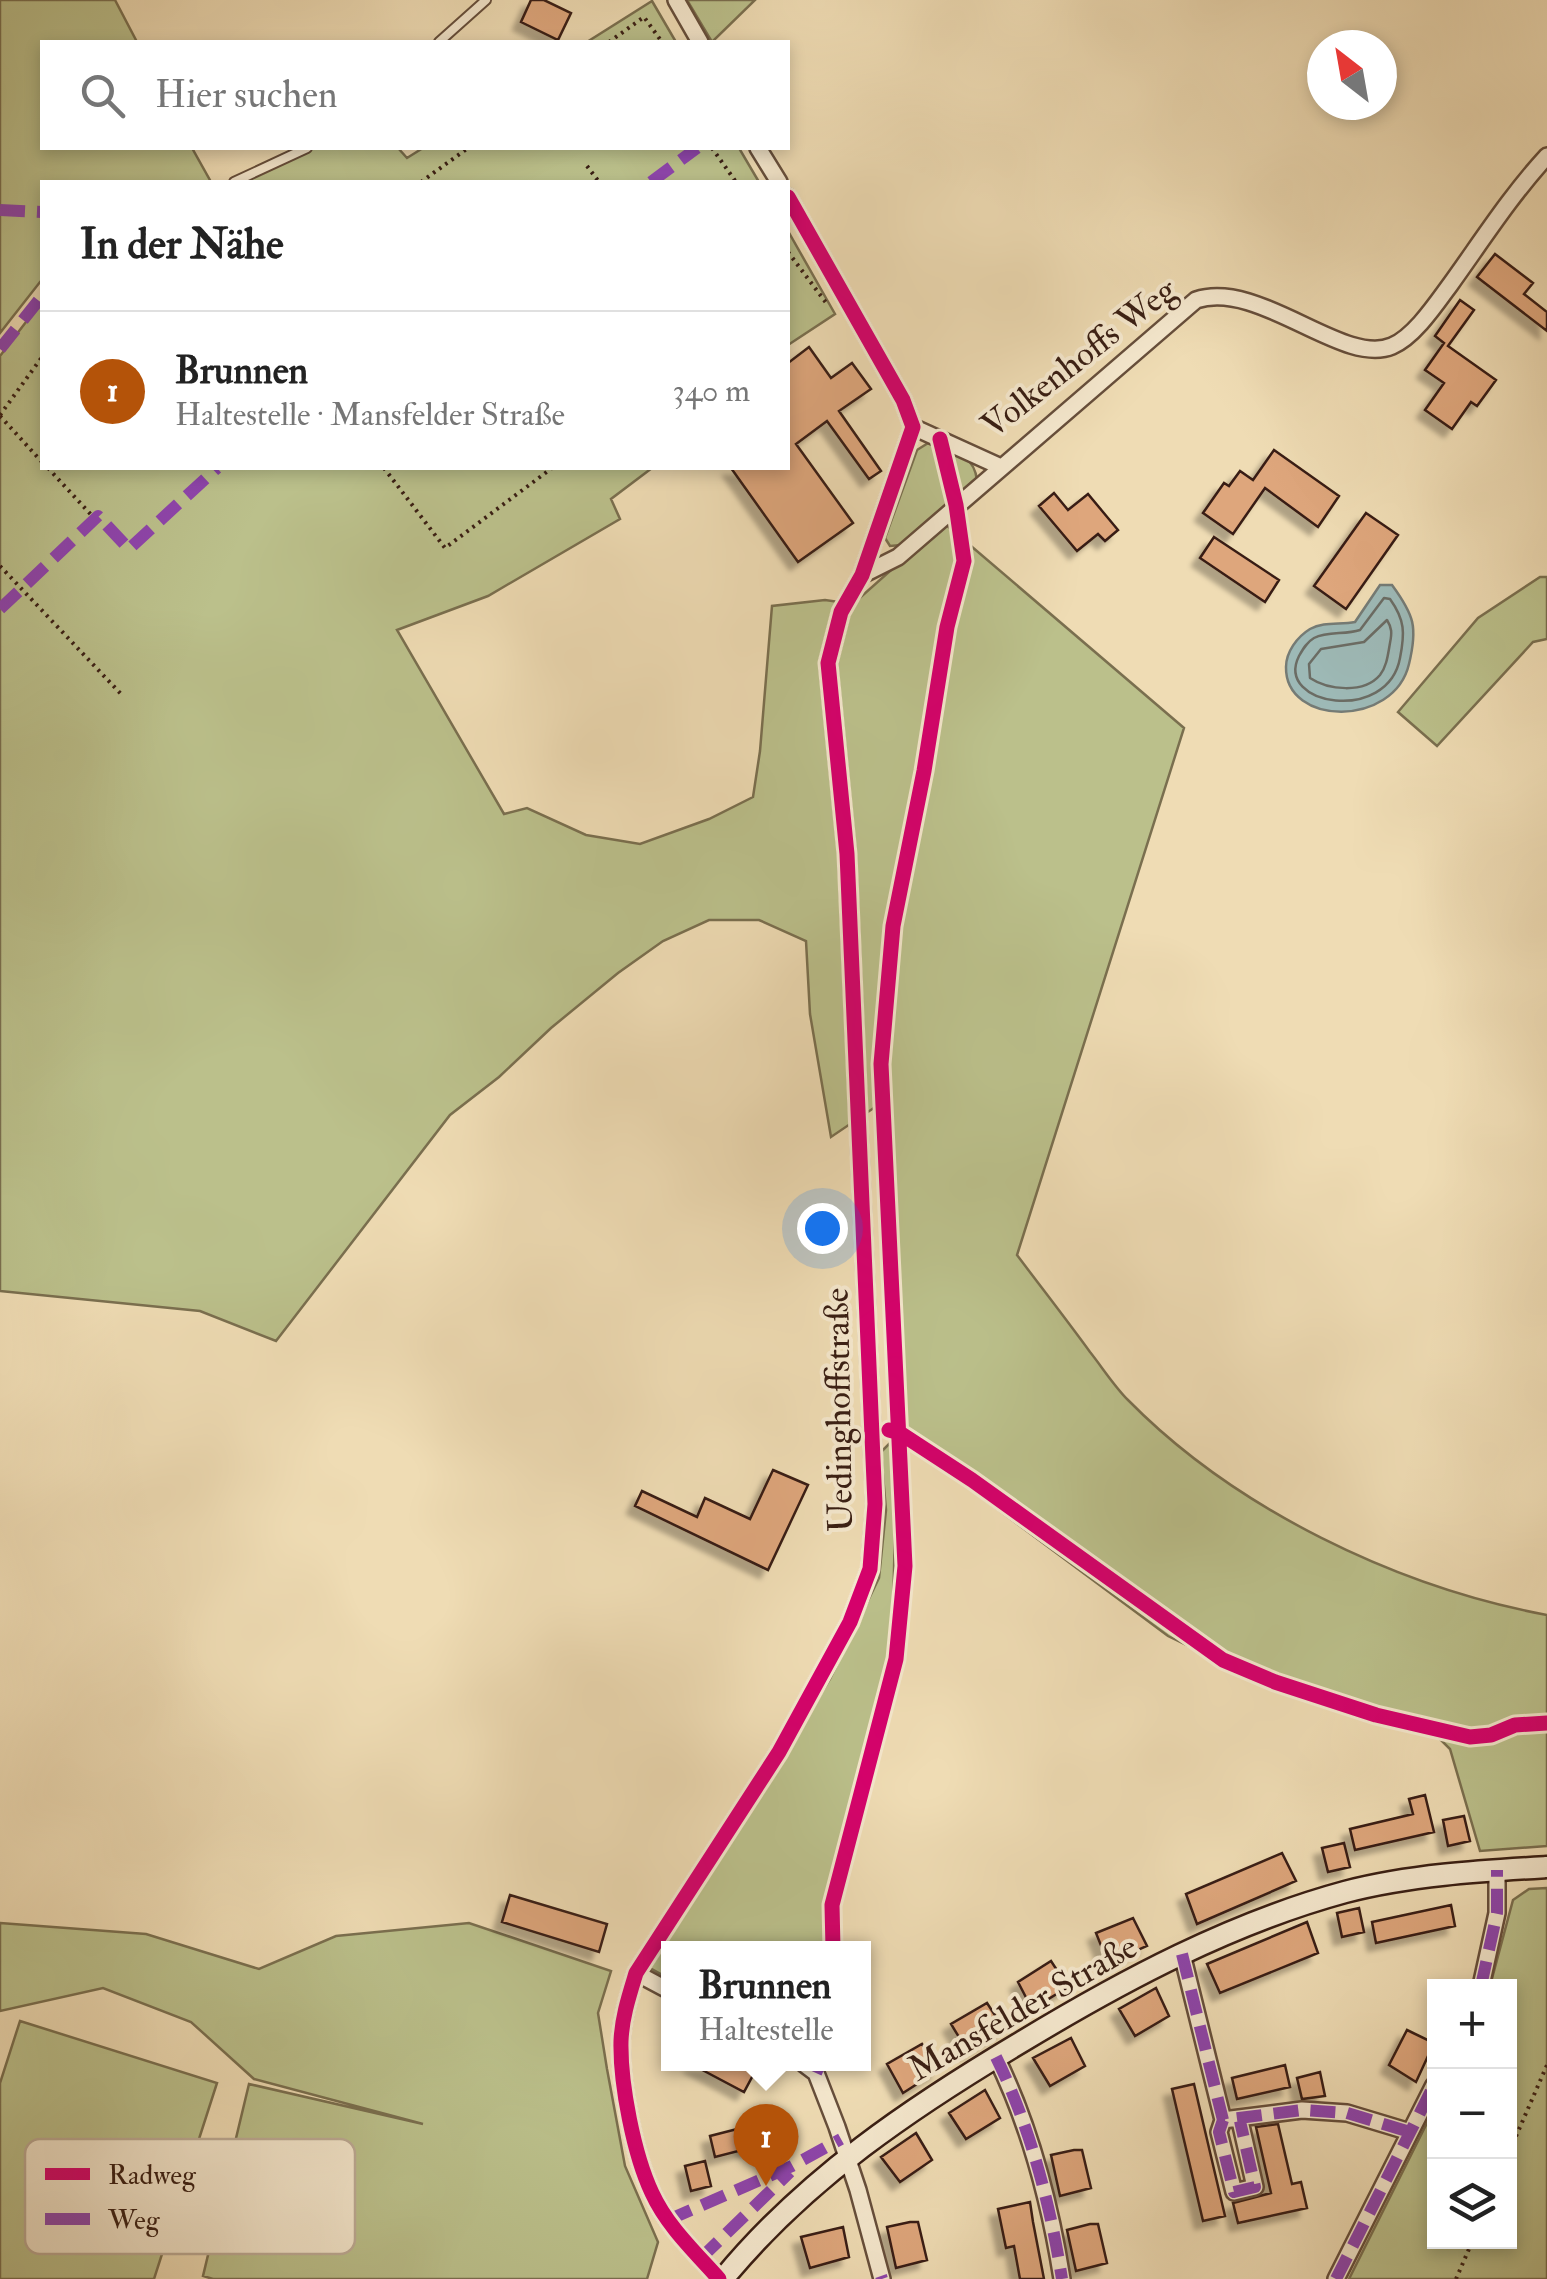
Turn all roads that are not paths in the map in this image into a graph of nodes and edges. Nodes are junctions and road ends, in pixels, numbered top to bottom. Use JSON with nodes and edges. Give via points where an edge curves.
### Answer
{"nodes":[{"id":1,"x":486,"y":0,"type":"edge"},
{"id":2,"x":676,"y":0,"type":"edge"},
{"id":3,"x":441,"y":40,"type":"edge"},
{"id":4,"x":699,"y":40,"type":"edge"},
{"id":5,"x":303,"y":150,"type":"edge"},
{"id":6,"x":759,"y":150,"type":"edge"},
{"id":7,"x":1547,"y":156,"type":"edge"},
{"id":8,"x":238,"y":180,"type":"edge"},
{"id":9,"x":778,"y":180,"type":"edge"},
{"id":10,"x":790,"y":200,"type":"edge"},
{"id":11,"x":913,"y":426,"type":"junction"},
{"id":12,"x":1001,"y":467,"type":"junction"},
{"id":13,"x":862,"y":576,"type":"junction"},
{"id":14,"x":1547,"y":1867,"type":"edge"},
{"id":15,"x":1498,"y":1870,"type":"junction"},
{"id":16,"x":1182,"y":1954,"type":"junction"},
{"id":17,"x":636,"y":1973,"type":"junction"},
{"id":18,"x":1483,"y":1979,"type":"edge"},
{"id":19,"x":661,"y":1986,"type":"edge"},
{"id":20,"x":996,"y":2057,"type":"junction"},
{"id":21,"x":812,"y":2071,"type":"edge"},
{"id":22,"x":1427,"y":2099,"type":"edge"},
{"id":23,"x":1223,"y":2120,"type":"junction"},
{"id":24,"x":1240,"y":2121,"type":"junction"},
{"id":25,"x":1410,"y":2132,"type":"junction"},
{"id":26,"x":846,"y":2158,"type":"junction"},
{"id":27,"x":721,"y":2279,"type":"edge"},
{"id":28,"x":882,"y":2279,"type":"edge"},
{"id":29,"x":1062,"y":2279,"type":"edge"},
{"id":30,"x":1336,"y":2279,"type":"edge"}],
"edges":[{"from":1,"to":3,"type":"lane"},
{"from":2,"to":4,"type":"street"},
{"from":5,"to":8,"type":"lane"},
{"from":6,"to":9,"type":"street"},
{"from":7,"to":12,"type":"street","name":"Volkenhoffs Weg","via":[[1424,320],[1392,346],[1368,349],[1239,297],[1213,294],[1196,300]]},
{"from":10,"to":11,"type":"street"},
{"from":11,"to":12,"type":"street","name":"Volkenhoffs Weg"},
{"from":11,"to":13,"type":"street","name":"Uedinghoffstraße"},
{"from":12,"to":13,"type":"street","via":[[898,557]]},
{"from":13,"to":17,"type":"street","name":"Uedinghoffstraße","via":[[841,612],[828,663],[847,854],[874,1460],[870,1569],[850,1622],[788,1736]]},
{"from":14,"to":15,"type":"street","name":"Mansfelder Straße"},
{"from":15,"to":16,"type":"street","name":"Mansfelder Straße","via":[[1349,1891]]},
{"from":15,"to":18,"type":"street","via":[[1497,1913]]},
{"from":16,"to":20,"type":"street","name":"Mansfelder Straße"},
{"from":16,"to":23,"type":"street"},
{"from":17,"to":19,"type":"street"},
{"from":17,"to":27,"type":"street","name":"Uedinghoffstraße","via":[[621,2043],[642,2166],[674,2230]]},
{"from":20,"to":26,"type":"street","name":"Mansfelder Straße"},
{"from":20,"to":29,"type":"street","via":[[1031,2141]]},
{"from":21,"to":26,"type":"street"},
{"from":22,"to":25,"type":"street"},
{"from":23,"to":24,"type":"street"},
{"from":23,"to":24,"type":"street","via":[[1218,2132],[1234,2192],[1256,2187]]},
{"from":24,"to":25,"type":"street","via":[[1302,2110],[1347,2114]]},
{"from":25,"to":30,"type":"street"},
{"from":26,"to":27,"type":"street","name":"Mansfelder Straße","via":[[768,2226]]},
{"from":26,"to":28,"type":"street"}]}
